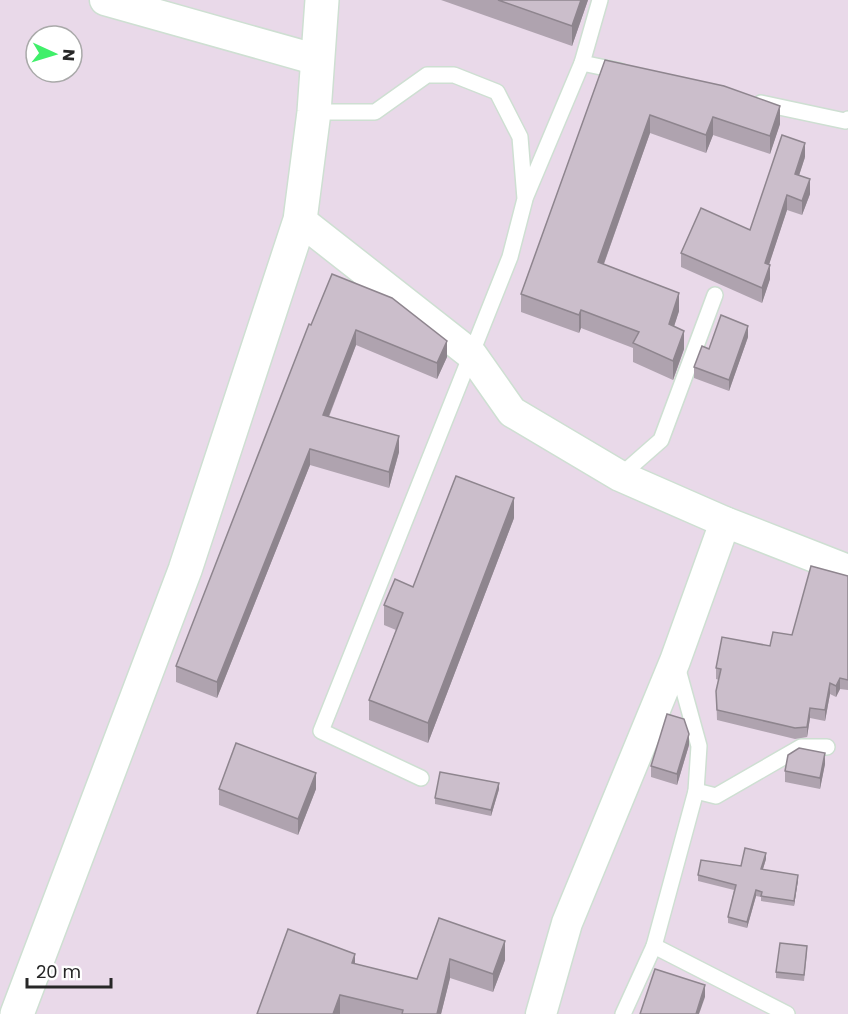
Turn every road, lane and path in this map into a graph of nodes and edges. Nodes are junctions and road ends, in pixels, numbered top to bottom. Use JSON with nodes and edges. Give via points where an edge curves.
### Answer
{"nodes":[{"id":1,"x":105,"y":0,"type":"edge"},
{"id":2,"x":322,"y":0,"type":"edge"},
{"id":3,"x":600,"y":0,"type":"edge"},
{"id":4,"x":318,"y":60,"type":"junction"},
{"id":5,"x":582,"y":63,"type":"junction"},
{"id":6,"x":639,"y":75,"type":"edge"},
{"id":7,"x":742,"y":98,"type":"edge"},
{"id":8,"x":314,"y":112,"type":"junction"},
{"id":9,"x":848,"y":119,"type":"edge"},
{"id":10,"x":525,"y":199,"type":"junction"},
{"id":11,"x":300,"y":220,"type":"junction"},
{"id":12,"x":715,"y":295,"type":"dead end"},
{"id":13,"x":472,"y":355,"type":"junction"},
{"id":14,"x":620,"y":476,"type":"junction"},
{"id":15,"x":725,"y":522,"type":"junction"},
{"id":16,"x":848,"y":570,"type":"edge"},
{"id":17,"x":675,"y":661,"type":"junction"},
{"id":18,"x":827,"y":747,"type":"dead end"},
{"id":19,"x":421,"y":778,"type":"dead end"},
{"id":20,"x":696,"y":791,"type":"junction"},
{"id":21,"x":654,"y":946,"type":"junction"},
{"id":22,"x":17,"y":1014,"type":"edge"},
{"id":23,"x":541,"y":1014,"type":"edge"},
{"id":24,"x":623,"y":1014,"type":"edge"},
{"id":25,"x":787,"y":1014,"type":"edge"}],
"edges":[{"from":1,"to":4,"type":"street"},
{"from":2,"to":4,"type":"main road"},
{"from":3,"to":5,"type":"lane"},
{"from":4,"to":8,"type":"main road"},
{"from":5,"to":6,"type":"lane"},
{"from":5,"to":10,"type":"lane"},
{"from":7,"to":9,"type":"lane","via":[[845,122]]},
{"from":8,"to":10,"type":"lane","via":[[375,112],[427,75],[454,75],[497,92],[520,136]]},
{"from":8,"to":11,"type":"main road"},
{"from":10,"to":13,"type":"lane","via":[[510,257]]},
{"from":11,"to":13,"type":"street"},
{"from":11,"to":22,"type":"main road","via":[[184,570]]},
{"from":12,"to":14,"type":"lane","via":[[661,440]]},
{"from":13,"to":14,"type":"street","via":[[512,412]]},
{"from":13,"to":19,"type":"lane","via":[[321,731]]},
{"from":14,"to":15,"type":"street"},
{"from":15,"to":16,"type":"street"},
{"from":15,"to":17,"type":"street"},
{"from":17,"to":20,"type":"lane","via":[[699,746]]},
{"from":17,"to":23,"type":"street","via":[[567,923]]},
{"from":18,"to":20,"type":"lane","via":[[801,747],[716,796]]},
{"from":20,"to":21,"type":"lane"},
{"from":21,"to":24,"type":"lane"},
{"from":21,"to":25,"type":"lane"}]}
